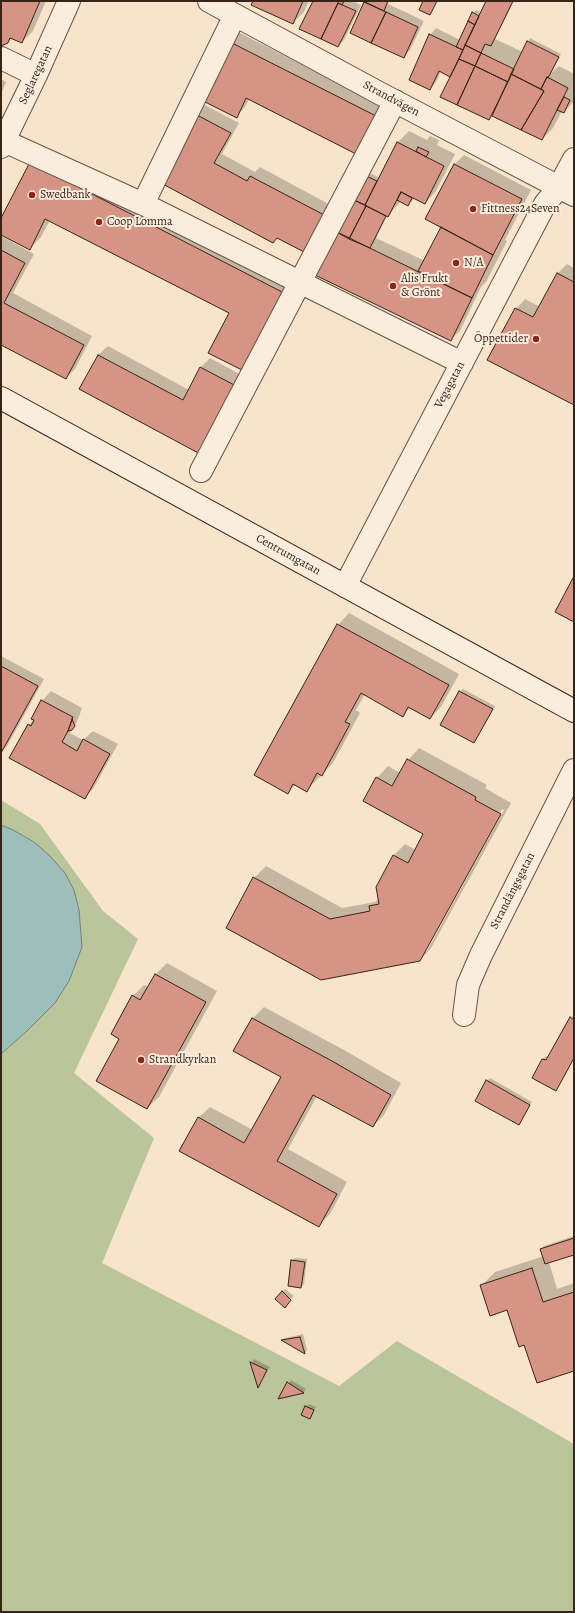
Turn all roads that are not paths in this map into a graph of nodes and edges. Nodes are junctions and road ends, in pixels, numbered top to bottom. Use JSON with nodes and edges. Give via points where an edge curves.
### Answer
{"nodes":[{"id":1,"x":69,"y":1,"type":"edge"},
{"id":2,"x":209,"y":1,"type":"edge"},
{"id":3,"x":235,"y":15,"type":"junction"},
{"id":4,"x":1,"y":58,"type":"edge"},
{"id":5,"x":36,"y":75,"type":"junction"},
{"id":6,"x":395,"y":101,"type":"junction"},
{"id":7,"x":3,"y":144,"type":"edge"},
{"id":8,"x":574,"y":159,"type":"edge"},
{"id":9,"x":566,"y":191,"type":"edge"},
{"id":10,"x":143,"y":204,"type":"junction"},
{"id":11,"x":300,"y":282,"type":"junction"},
{"id":12,"x":462,"y":363,"type":"junction"},
{"id":13,"x":1,"y":398,"type":"edge"},
{"id":14,"x":201,"y":471,"type":"dead end"},
{"id":15,"x":344,"y":586,"type":"junction"},
{"id":16,"x":574,"y":711,"type":"edge"},
{"id":17,"x":574,"y":770,"type":"edge"},
{"id":18,"x":464,"y":1015,"type":"dead end"}],
"edges":[{"from":1,"to":5,"type":"street","name":"Seglaregatan"},
{"from":2,"to":3,"type":"street","name":"Strandvägen"},
{"from":3,"to":6,"type":"street","name":"Strandvägen"},
{"from":3,"to":10,"type":"street"},
{"from":4,"to":5,"type":"street"},
{"from":5,"to":7,"type":"street","name":"Seglaregatan"},
{"from":6,"to":9,"type":"street","name":"Strandvägen"},
{"from":6,"to":11,"type":"street"},
{"from":7,"to":10,"type":"street"},
{"from":8,"to":9,"type":"street","name":"Vegagatan"},
{"from":9,"to":12,"type":"street","name":"Vegagatan","via":[[545,204]]},
{"from":10,"to":11,"type":"street"},
{"from":11,"to":12,"type":"street"},
{"from":11,"to":14,"type":"street"},
{"from":12,"to":15,"type":"street","name":"Vegagatan"},
{"from":13,"to":15,"type":"street","name":"Centrumgatan"},
{"from":15,"to":16,"type":"street","name":"Centrumgatan"},
{"from":17,"to":18,"type":"street","name":"Strandängsgatan","via":[[481,955],[468,985]]}]}
